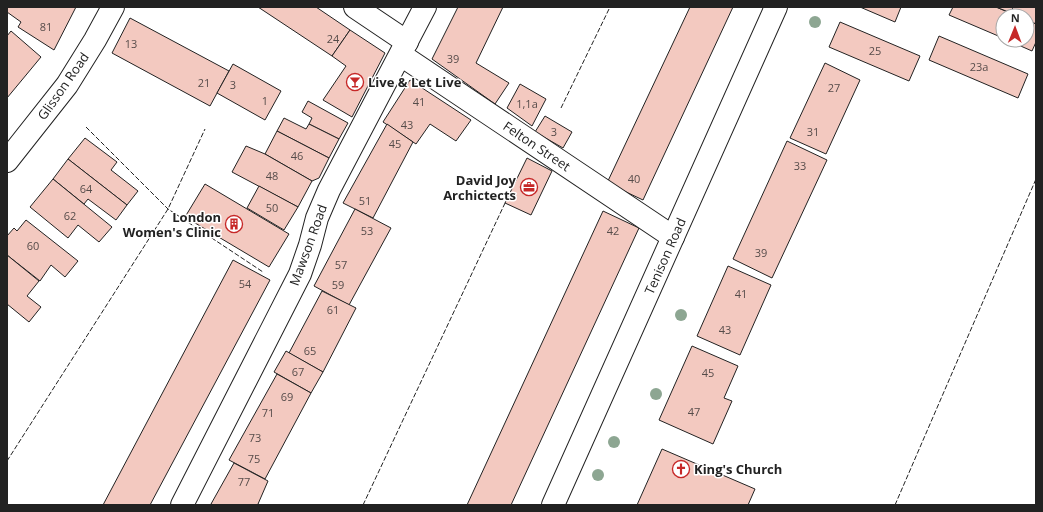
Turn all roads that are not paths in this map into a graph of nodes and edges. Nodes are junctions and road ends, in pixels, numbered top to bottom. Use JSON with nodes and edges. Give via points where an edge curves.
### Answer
{"nodes":[{"id":1,"x":113,"y":7,"type":"edge"},
{"id":2,"x":355,"y":7,"type":"edge"},
{"id":3,"x":425,"y":7,"type":"edge"},
{"id":4,"x":776,"y":7,"type":"edge"},
{"id":5,"x":404,"y":49,"type":"junction"},
{"id":6,"x":7,"y":161,"type":"edge"},
{"id":7,"x":673,"y":237,"type":"junction"},
{"id":8,"x":182,"y":505,"type":"edge"},
{"id":9,"x":553,"y":505,"type":"edge"}],
"edges":[{"from":1,"to":6,"type":"street","name":"Glisson Road","via":[[67,85]]},
{"from":2,"to":5,"type":"street","name":"Felton Street"},
{"from":3,"to":5,"type":"street","name":"Mawson Road"},
{"from":4,"to":7,"type":"street","name":"Tenison Road"},
{"from":5,"to":7,"type":"street","name":"Felton Street"},
{"from":5,"to":8,"type":"street","name":"Mawson Road","via":[[328,190],[300,274]]},
{"from":7,"to":9,"type":"street","name":"Tenison Road"}]}
